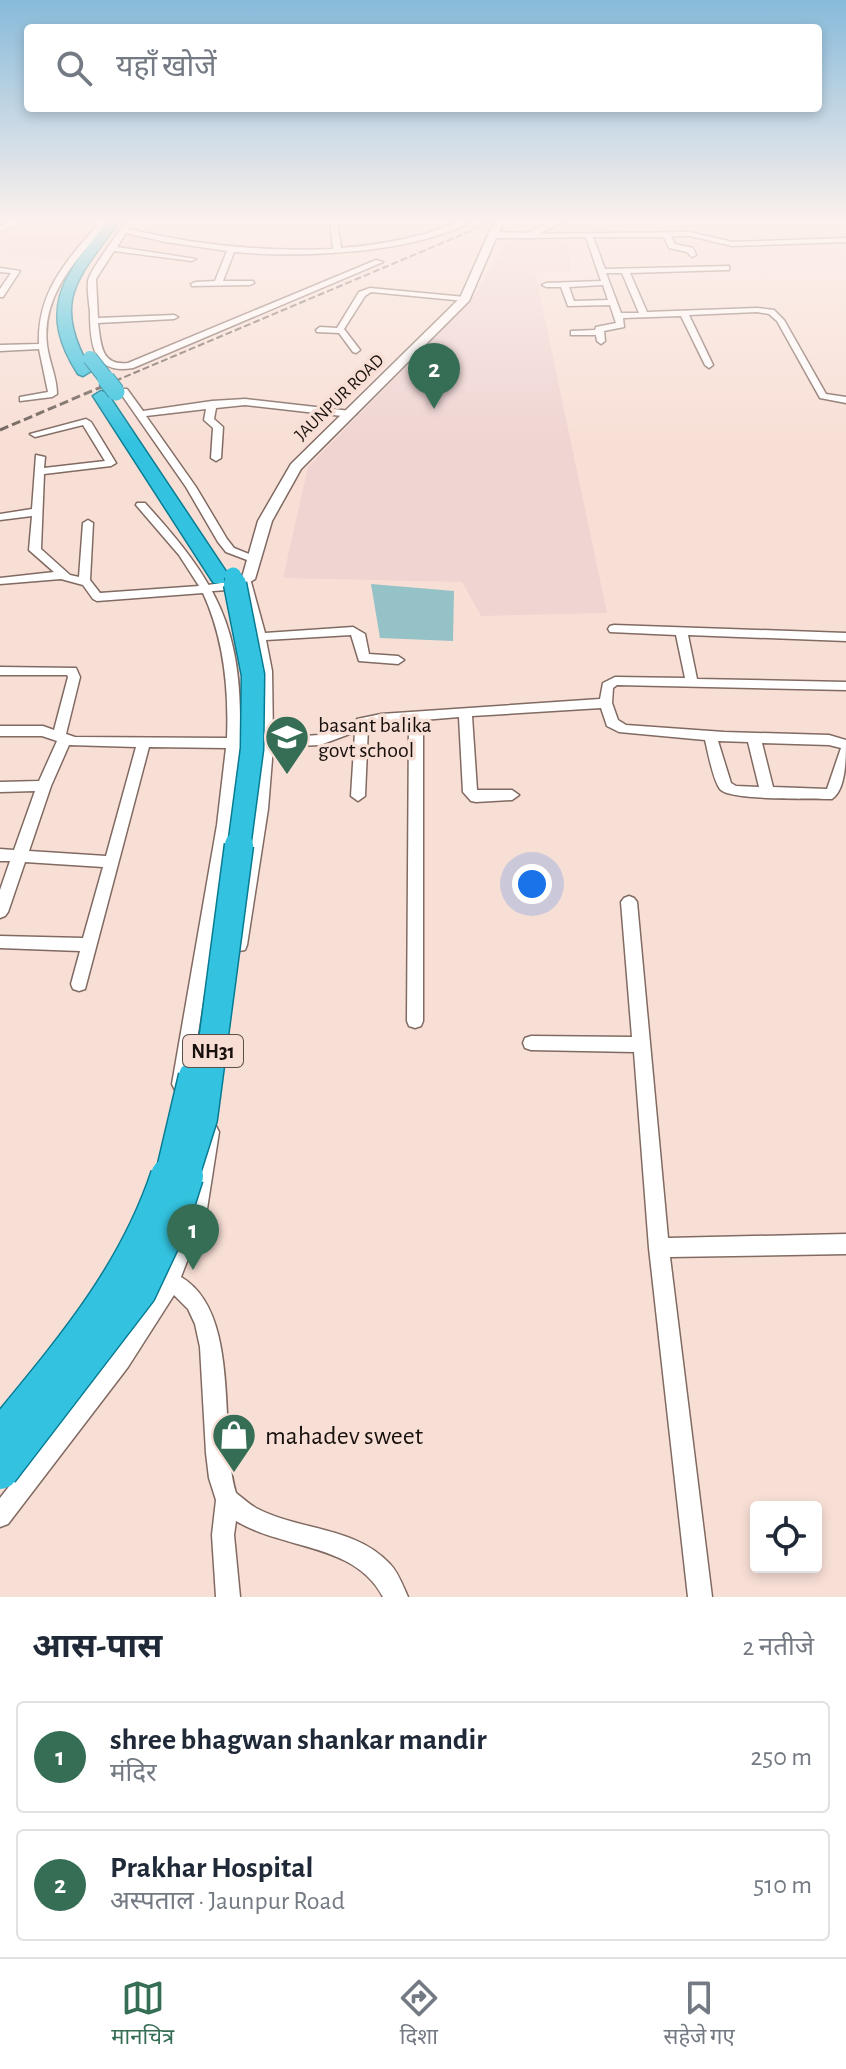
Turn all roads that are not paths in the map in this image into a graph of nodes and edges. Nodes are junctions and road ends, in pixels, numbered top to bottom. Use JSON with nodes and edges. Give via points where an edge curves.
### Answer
{"nodes":[{"id":1,"x":49,"y":294,"type":"edge"},
{"id":2,"x":65,"y":294,"type":"edge"},
{"id":3,"x":93,"y":294,"type":"edge"},
{"id":4,"x":303,"y":294,"type":"edge"},
{"id":5,"x":363,"y":294,"type":"edge"},
{"id":6,"x":407,"y":294,"type":"edge"},
{"id":7,"x":467,"y":294,"type":"edge"},
{"id":8,"x":567,"y":294,"type":"edge"},
{"id":9,"x":608,"y":294,"type":"edge"},
{"id":10,"x":635,"y":294,"type":"edge"},
{"id":11,"x":465,"y":299,"type":"junction"},
{"id":12,"x":611,"y":302,"type":"junction"},
{"id":13,"x":683,"y":312,"type":"junction"},
{"id":14,"x":644,"y":315,"type":"junction"},
{"id":15,"x":618,"y":316,"type":"junction"},
{"id":16,"x":174,"y":317,"type":"dead end"},
{"id":17,"x":95,"y":321,"type":"junction"},
{"id":18,"x":320,"y":330,"type":"dead end"},
{"id":19,"x":339,"y":331,"type":"junction"},
{"id":20,"x":574,"y":333,"type":"dead end"},
{"id":21,"x":43,"y":346,"type":"junction"},
{"id":22,"x":0,"y":348,"type":"edge"},
{"id":23,"x":356,"y":350,"type":"dead end"},
{"id":24,"x":709,"y":365,"type":"dead end"},
{"id":25,"x":114,"y":393,"type":"junction"},
{"id":26,"x":23,"y":399,"type":"dead end"},
{"id":27,"x":846,"y":400,"type":"edge"},
{"id":28,"x":212,"y":404,"type":"junction"},
{"id":29,"x":140,"y":414,"type":"junction"},
{"id":30,"x":351,"y":414,"type":"junction"},
{"id":31,"x":35,"y":434,"type":"dead end"},
{"id":32,"x":40,"y":457,"type":"dead end"},
{"id":33,"x":216,"y":458,"type":"dead end"},
{"id":34,"x":39,"y":472,"type":"junction"},
{"id":35,"x":141,"y":505,"type":"dead end"},
{"id":36,"x":36,"y":512,"type":"junction"},
{"id":37,"x":0,"y":517,"type":"edge"},
{"id":38,"x":88,"y":523,"type":"dead end"},
{"id":39,"x":63,"y":575,"type":"junction"},
{"id":40,"x":232,"y":577,"type":"junction"},
{"id":41,"x":0,"y":581,"type":"edge"},
{"id":42,"x":84,"y":582,"type":"junction"},
{"id":43,"x":614,"y":629,"type":"dead end"},
{"id":44,"x":681,"y":632,"type":"junction"},
{"id":45,"x":259,"y":637,"type":"junction"},
{"id":46,"x":846,"y":637,"type":"edge"},
{"id":47,"x":398,"y":660,"type":"dead end"},
{"id":48,"x":0,"y":671,"type":"edge"},
{"id":49,"x":692,"y":683,"type":"junction"},
{"id":50,"x":846,"y":686,"type":"edge"},
{"id":51,"x":606,"y":703,"type":"junction"},
{"id":52,"x":465,"y":712,"type":"junction"},
{"id":53,"x":416,"y":714,"type":"junction"},
{"id":54,"x":362,"y":722,"type":"junction"},
{"id":55,"x":0,"y":731,"type":"edge"},
{"id":56,"x":710,"y":736,"type":"junction"},
{"id":57,"x":62,"y":738,"type":"junction"},
{"id":58,"x":754,"y":738,"type":"junction"},
{"id":59,"x":232,"y":743,"type":"junction"},
{"id":60,"x":267,"y":743,"type":"junction"},
{"id":61,"x":143,"y":744,"type":"junction"},
{"id":62,"x":846,"y":745,"type":"edge"},
{"id":63,"x":846,"y":751,"type":"edge"},
{"id":64,"x":44,"y":786,"type":"junction"},
{"id":65,"x":0,"y":787,"type":"edge"},
{"id":66,"x":767,"y":793,"type":"junction"},
{"id":67,"x":512,"y":795,"type":"dead end"},
{"id":68,"x":358,"y":796,"type":"dead end"},
{"id":69,"x":0,"y":855,"type":"edge"},
{"id":70,"x":22,"y":855,"type":"junction"},
{"id":71,"x":112,"y":862,"type":"junction"},
{"id":72,"x":629,"y":902,"type":"dead end"},
{"id":73,"x":0,"y":912,"type":"edge"},
{"id":74,"x":0,"y":942,"type":"edge"},
{"id":75,"x":90,"y":945,"type":"junction"},
{"id":76,"x":79,"y":984,"type":"dead end"},
{"id":77,"x":415,"y":1021,"type":"dead end"},
{"id":78,"x":531,"y":1043,"type":"dead end"},
{"id":79,"x":641,"y":1045,"type":"junction"},
{"id":80,"x":846,"y":1244,"type":"edge"},
{"id":81,"x":659,"y":1248,"type":"junction"},
{"id":82,"x":127,"y":1258,"type":"junction"},
{"id":83,"x":170,"y":1282,"type":"junction"},
{"id":84,"x":0,"y":1423,"type":"edge"},
{"id":85,"x":0,"y":1438,"type":"edge"},
{"id":86,"x":0,"y":1471,"type":"edge"},
{"id":87,"x":227,"y":1500,"type":"junction"},
{"id":88,"x":0,"y":1516,"type":"edge"},
{"id":89,"x":228,"y":1597,"type":"edge"},
{"id":90,"x":396,"y":1597,"type":"edge"},
{"id":91,"x":700,"y":1597,"type":"edge"}],
"edges":[{"from":1,"to":21,"type":"street"},
{"from":2,"to":25,"type":"highway","number":"NH31","via":[[60,307],[64,335]]},
{"from":3,"to":17,"type":"street"},
{"from":4,"to":17,"type":"street","via":[[125,368],[108,365],[94,341]]},
{"from":5,"to":19,"type":"street"},
{"from":6,"to":11,"type":"street"},
{"from":7,"to":11,"type":"street","name":"JAUNPUR ROAD"},
{"from":8,"to":12,"type":"street","via":[[571,304]]},
{"from":9,"to":12,"type":"street"},
{"from":10,"to":14,"type":"street"},
{"from":11,"to":30,"type":"street","name":"JAUNPUR ROAD"},
{"from":12,"to":15,"type":"street"},
{"from":13,"to":14,"type":"street"},
{"from":13,"to":24,"type":"street"},
{"from":13,"to":27,"type":"street","via":[[771,312],[823,396]]},
{"from":14,"to":15,"type":"street"},
{"from":15,"to":20,"type":"street","via":[[621,326],[599,329],[599,336]]},
{"from":16,"to":17,"type":"street"},
{"from":18,"to":19,"type":"street"},
{"from":19,"to":23,"type":"street"},
{"from":21,"to":22,"type":"street"},
{"from":21,"to":26,"type":"street","via":[[52,394]]},
{"from":25,"to":29,"type":"street"},
{"from":25,"to":40,"type":"highway","number":"NH31"},
{"from":28,"to":29,"type":"street"},
{"from":28,"to":30,"type":"street","via":[[267,403]]},
{"from":28,"to":33,"type":"street","via":[[209,420],[218,427]]},
{"from":29,"to":40,"type":"street","via":[[230,550]]},
{"from":30,"to":40,"type":"street","name":"JAUNPUR ROAD","via":[[296,467]]},
{"from":31,"to":34,"type":"street","via":[[86,422],[111,463]]},
{"from":32,"to":34,"type":"street"},
{"from":34,"to":36,"type":"street"},
{"from":35,"to":40,"type":"street","via":[[190,561]]},
{"from":36,"to":37,"type":"street"},
{"from":36,"to":39,"type":"street","via":[[35,550]]},
{"from":38,"to":42,"type":"street"},
{"from":39,"to":41,"type":"street"},
{"from":39,"to":42,"type":"street"},
{"from":40,"to":42,"type":"street","via":[[97,597]]},
{"from":40,"to":45,"type":"street"},
{"from":40,"to":59,"type":"street","via":[[222,624],[229,655]]},
{"from":40,"to":85,"type":"highway","number":"NH31","bridge":true,"via":[[238,751],[177,1157],[127,1273]]},
{"from":40,"to":86,"type":"highway","number":"NH31","bridge":true,"via":[[253,675],[252,749],[203,1118],[170,1223],[138,1291]]},
{"from":43,"to":44,"type":"street"},
{"from":44,"to":46,"type":"street"},
{"from":44,"to":49,"type":"street"},
{"from":45,"to":47,"type":"street","via":[[353,631],[359,634],[363,658]]},
{"from":45,"to":60,"type":"street"},
{"from":48,"to":57,"type":"street","via":[[72,671]]},
{"from":49,"to":50,"type":"street"},
{"from":49,"to":51,"type":"street","via":[[615,681],[607,686]]},
{"from":51,"to":52,"type":"street"},
{"from":51,"to":56,"type":"street","via":[[616,726]]},
{"from":52,"to":53,"type":"street"},
{"from":52,"to":67,"type":"street","via":[[470,792],[476,797]]},
{"from":53,"to":54,"type":"street"},
{"from":53,"to":77,"type":"street"},
{"from":54,"to":60,"type":"street","via":[[320,740]]},
{"from":54,"to":68,"type":"street"},
{"from":55,"to":57,"type":"street","via":[[43,731]]},
{"from":56,"to":58,"type":"street"},
{"from":56,"to":66,"type":"street","via":[[728,789]]},
{"from":57,"to":61,"type":"street"},
{"from":57,"to":64,"type":"street"},
{"from":58,"to":62,"type":"street"},
{"from":58,"to":66,"type":"street"},
{"from":59,"to":60,"type":"street"},
{"from":59,"to":61,"type":"street"},
{"from":59,"to":82,"type":"street","via":[[228,801],[179,1093],[160,1182]]},
{"from":60,"to":83,"type":"street","via":[[198,1209]]},
{"from":61,"to":71,"type":"street"},
{"from":63,"to":66,"type":"street","via":[[832,794]]},
{"from":64,"to":65,"type":"street"},
{"from":64,"to":70,"type":"street"},
{"from":69,"to":70,"type":"street"},
{"from":70,"to":71,"type":"street"},
{"from":70,"to":73,"type":"street"},
{"from":71,"to":75,"type":"street"},
{"from":72,"to":79,"type":"street"},
{"from":74,"to":75,"type":"street"},
{"from":75,"to":76,"type":"street"},
{"from":78,"to":79,"type":"street"},
{"from":79,"to":81,"type":"street"},
{"from":80,"to":81,"type":"street"},
{"from":81,"to":91,"type":"street"},
{"from":82,"to":83,"type":"street"},
{"from":82,"to":84,"type":"street","via":[[80,1327]]},
{"from":83,"to":87,"type":"street","via":[[195,1302],[209,1347]]},
{"from":83,"to":88,"type":"street","via":[[121,1360]]},
{"from":87,"to":89,"type":"street","via":[[223,1535]]},
{"from":87,"to":90,"type":"street","via":[[251,1517],[365,1556],[390,1579]]}]}
